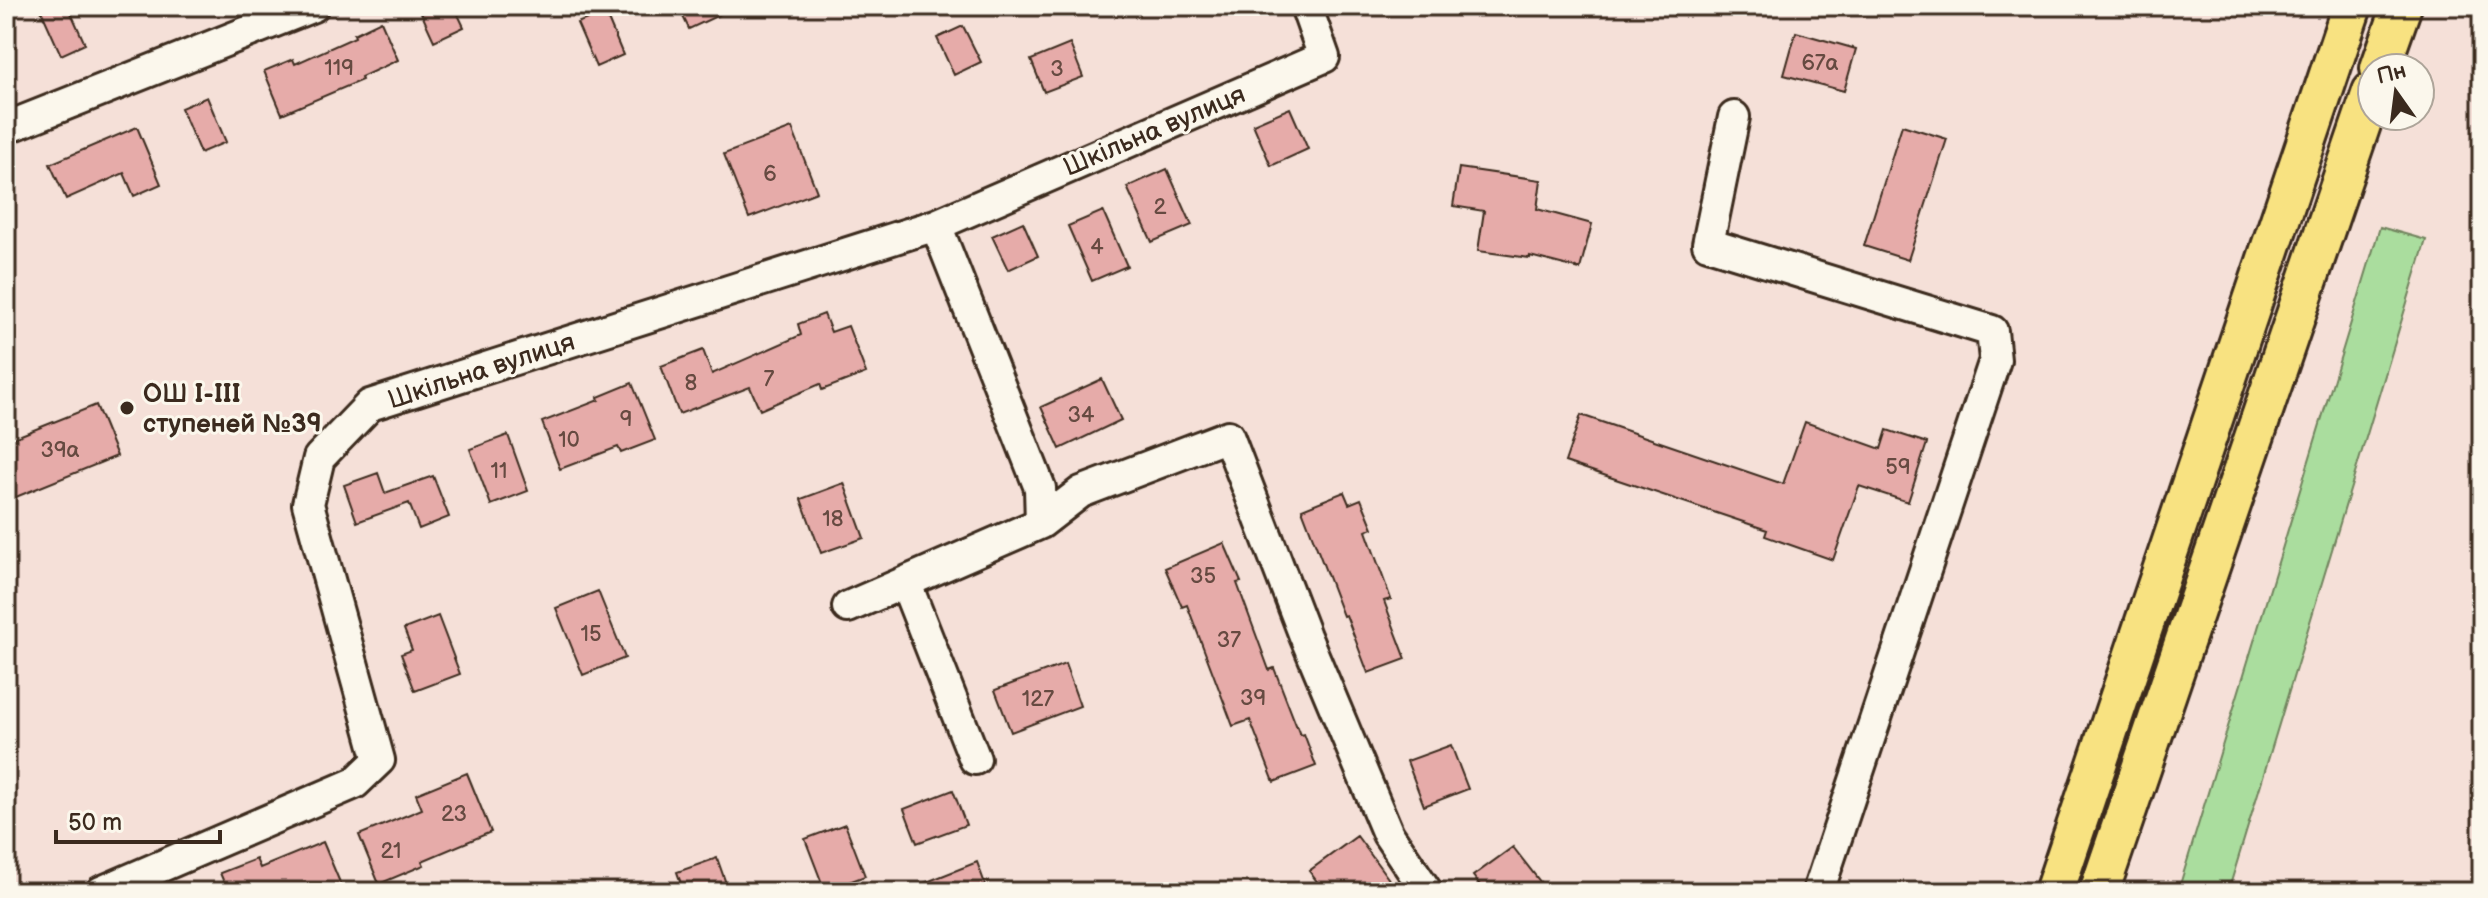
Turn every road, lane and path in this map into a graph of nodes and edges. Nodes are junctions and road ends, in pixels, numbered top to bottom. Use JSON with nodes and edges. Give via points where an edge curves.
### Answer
{"nodes":[{"id":1,"x":313,"y":6,"type":"edge"},
{"id":2,"x":1306,"y":6,"type":"edge"},
{"id":3,"x":2352,"y":6,"type":"edge"},
{"id":4,"x":2402,"y":6,"type":"edge"},
{"id":5,"x":2386,"y":52,"type":"edge"},
{"id":6,"x":1734,"y":117,"type":"dead end"},
{"id":7,"x":6,"y":128,"type":"edge"},
{"id":8,"x":2358,"y":132,"type":"edge"},
{"id":9,"x":936,"y":225,"type":"junction"},
{"id":10,"x":1041,"y":523,"type":"junction"},
{"id":11,"x":906,"y":584,"type":"junction"},
{"id":12,"x":848,"y":607,"type":"dead end"},
{"id":13,"x":975,"y":759,"type":"dead end"},
{"id":14,"x":2059,"y":877,"type":"edge"},
{"id":15,"x":2102,"y":886,"type":"edge"},
{"id":16,"x":101,"y":892,"type":"edge"},
{"id":17,"x":1427,"y":892,"type":"edge"},
{"id":18,"x":1818,"y":892,"type":"edge"},
{"id":19,"x":2030,"y":892,"type":"edge"}],
"edges":[{"from":1,"to":7,"type":"street"},
{"from":2,"to":9,"type":"street","name":"Шкільна вулиця","via":[[1324,57]]},
{"from":3,"to":14,"type":"main road"},
{"from":4,"to":5,"type":"main road"},
{"from":6,"to":18,"type":"street","via":[[1708,244],[1992,331],[1995,360]]},
{"from":8,"to":15,"type":"main road"},
{"from":9,"to":10,"type":"street","via":[[1040,488]]},
{"from":9,"to":16,"type":"street","name":"Шкільна вулиця","via":[[370,405],[319,458],[308,504],[379,760],[355,783]]},
{"from":10,"to":11,"type":"street"},
{"from":10,"to":17,"type":"street","via":[[1081,492],[1228,436],[1388,834]]},
{"from":11,"to":12,"type":"street"},
{"from":11,"to":13,"type":"street"},
{"from":14,"to":19,"type":"main road"}]}
